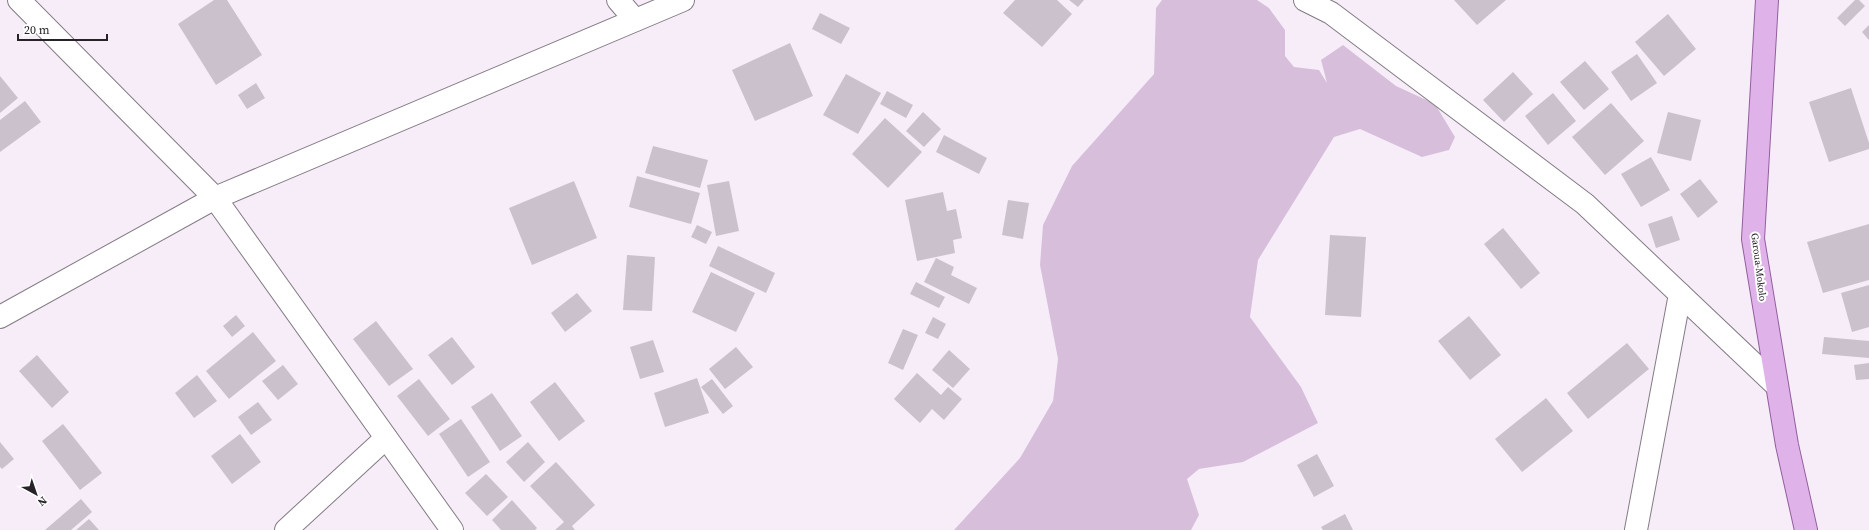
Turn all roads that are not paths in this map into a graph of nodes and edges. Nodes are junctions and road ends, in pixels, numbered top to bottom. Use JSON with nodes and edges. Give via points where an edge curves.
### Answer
{"nodes":[{"id":1,"x":19,"y":0,"type":"edge"},
{"id":2,"x":618,"y":0,"type":"edge"},
{"id":3,"x":683,"y":0,"type":"edge"},
{"id":4,"x":1305,"y":0,"type":"edge"},
{"id":5,"x":1767,"y":0,"type":"edge"},
{"id":6,"x":635,"y":20,"type":"junction"},
{"id":7,"x":215,"y":198,"type":"junction"},
{"id":8,"x":1680,"y":294,"type":"junction"},
{"id":9,"x":0,"y":317,"type":"edge"},
{"id":10,"x":1777,"y":386,"type":"junction"},
{"id":11,"x":386,"y":438,"type":"junction"},
{"id":12,"x":286,"y":530,"type":"edge"},
{"id":13,"x":452,"y":530,"type":"edge"},
{"id":14,"x":1636,"y":530,"type":"edge"},
{"id":15,"x":1806,"y":530,"type":"edge"}],
"edges":[{"from":1,"to":7,"type":"street"},
{"from":2,"to":6,"type":"street"},
{"from":3,"to":6,"type":"street"},
{"from":4,"to":8,"type":"street","via":[[1330,13],[1584,204]]},
{"from":5,"to":10,"type":"main road","name":"Garoua-Mokolo","via":[[1753,239]]},
{"from":6,"to":7,"type":"street"},
{"from":7,"to":9,"type":"street"},
{"from":7,"to":11,"type":"street"},
{"from":8,"to":10,"type":"street"},
{"from":8,"to":14,"type":"street"},
{"from":10,"to":15,"type":"main road","name":"Garoua-Mokolo","via":[[1786,445]]},
{"from":11,"to":12,"type":"street"},
{"from":11,"to":13,"type":"street"}]}
